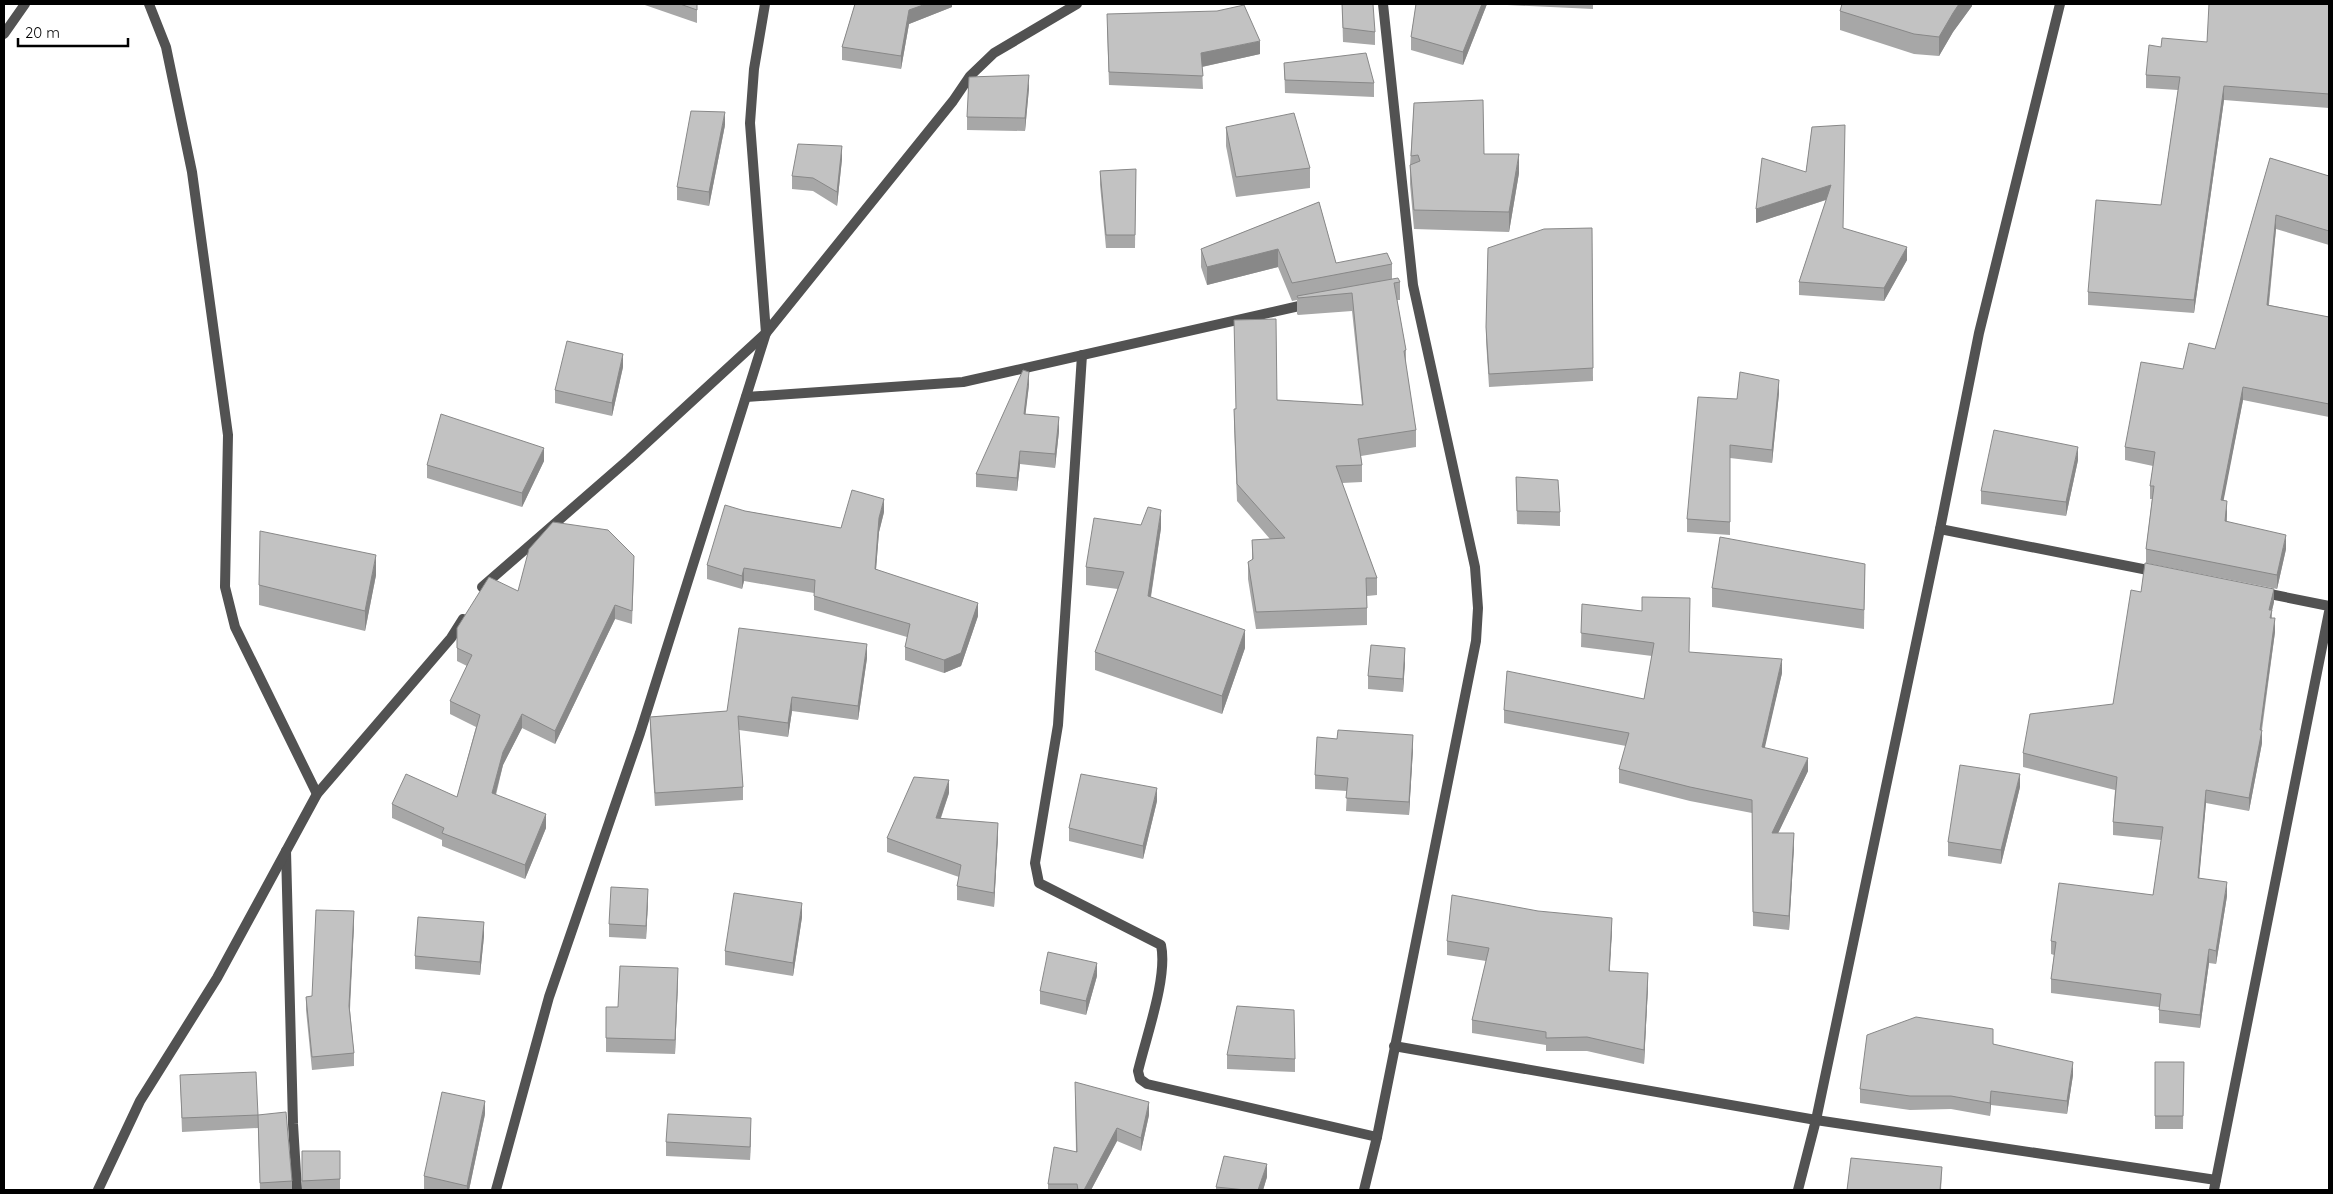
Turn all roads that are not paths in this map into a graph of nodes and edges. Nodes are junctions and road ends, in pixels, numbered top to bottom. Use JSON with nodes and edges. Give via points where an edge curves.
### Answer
{"nodes":[{"id":1,"x":25,"y":4,"type":"edge"},
{"id":2,"x":149,"y":4,"type":"edge"},
{"id":3,"x":765,"y":4,"type":"edge"},
{"id":4,"x":1077,"y":4,"type":"edge"},
{"id":5,"x":1383,"y":4,"type":"edge"},
{"id":6,"x":2060,"y":4,"type":"edge"},
{"id":7,"x":4,"y":34,"type":"edge"},
{"id":8,"x":1320,"y":302,"type":"edge"},
{"id":9,"x":766,"y":333,"type":"junction"},
{"id":10,"x":1082,"y":355,"type":"junction"},
{"id":11,"x":746,"y":397,"type":"junction"},
{"id":12,"x":1940,"y":529,"type":"junction"},
{"id":13,"x":2164,"y":573,"type":"edge"},
{"id":14,"x":2252,"y":590,"type":"edge"},
{"id":15,"x":478,"y":595,"type":"edge"},
{"id":16,"x":2329,"y":606,"type":"edge"},
{"id":17,"x":469,"y":609,"type":"edge"},
{"id":18,"x":2329,"y":612,"type":"edge"},
{"id":19,"x":317,"y":794,"type":"junction"},
{"id":20,"x":286,"y":850,"type":"junction"},
{"id":21,"x":1394,"y":1046,"type":"junction"},
{"id":22,"x":1816,"y":1120,"type":"junction"},
{"id":23,"x":1376,"y":1137,"type":"junction"},
{"id":24,"x":2215,"y":1185,"type":"edge"},
{"id":25,"x":98,"y":1190,"type":"edge"},
{"id":26,"x":297,"y":1190,"type":"edge"},
{"id":27,"x":496,"y":1190,"type":"edge"},
{"id":28,"x":1364,"y":1190,"type":"edge"},
{"id":29,"x":1798,"y":1190,"type":"edge"}],
"edges":[{"from":1,"to":7,"type":"street"},
{"from":2,"to":19,"type":"street","via":[[166,47],[192,172],[228,435],[225,587],[235,627]]},
{"from":3,"to":9,"type":"street","via":[[754,70],[750,123]]},
{"from":4,"to":9,"type":"street","via":[[994,53],[970,76]]},
{"from":5,"to":21,"type":"street","via":[[1408,286],[1475,567],[1478,608],[1476,641]]},
{"from":6,"to":12,"type":"street","via":[[1979,333]]},
{"from":8,"to":10,"type":"street"},
{"from":9,"to":11,"type":"street"},
{"from":9,"to":15,"type":"street"},
{"from":10,"to":11,"type":"street","via":[[963,382]]},
{"from":10,"to":23,"type":"street","via":[[1058,726],[1035,863],[1039,883],[1161,945],[1161,977],[1138,1071],[1140,1079],[1147,1084]]},
{"from":11,"to":27,"type":"street","via":[[640,733],[549,997]]},
{"from":12,"to":13,"type":"street"},
{"from":12,"to":22,"type":"street"},
{"from":14,"to":16,"type":"street"},
{"from":17,"to":19,"type":"street","via":[[451,638]]},
{"from":18,"to":24,"type":"street"},
{"from":19,"to":20,"type":"street"},
{"from":20,"to":25,"type":"street","via":[[217,978],[140,1101]]},
{"from":20,"to":26,"type":"street"},
{"from":21,"to":22,"type":"street"},
{"from":21,"to":23,"type":"street"},
{"from":22,"to":24,"type":"street"},
{"from":22,"to":29,"type":"street"},
{"from":23,"to":28,"type":"street"}]}
